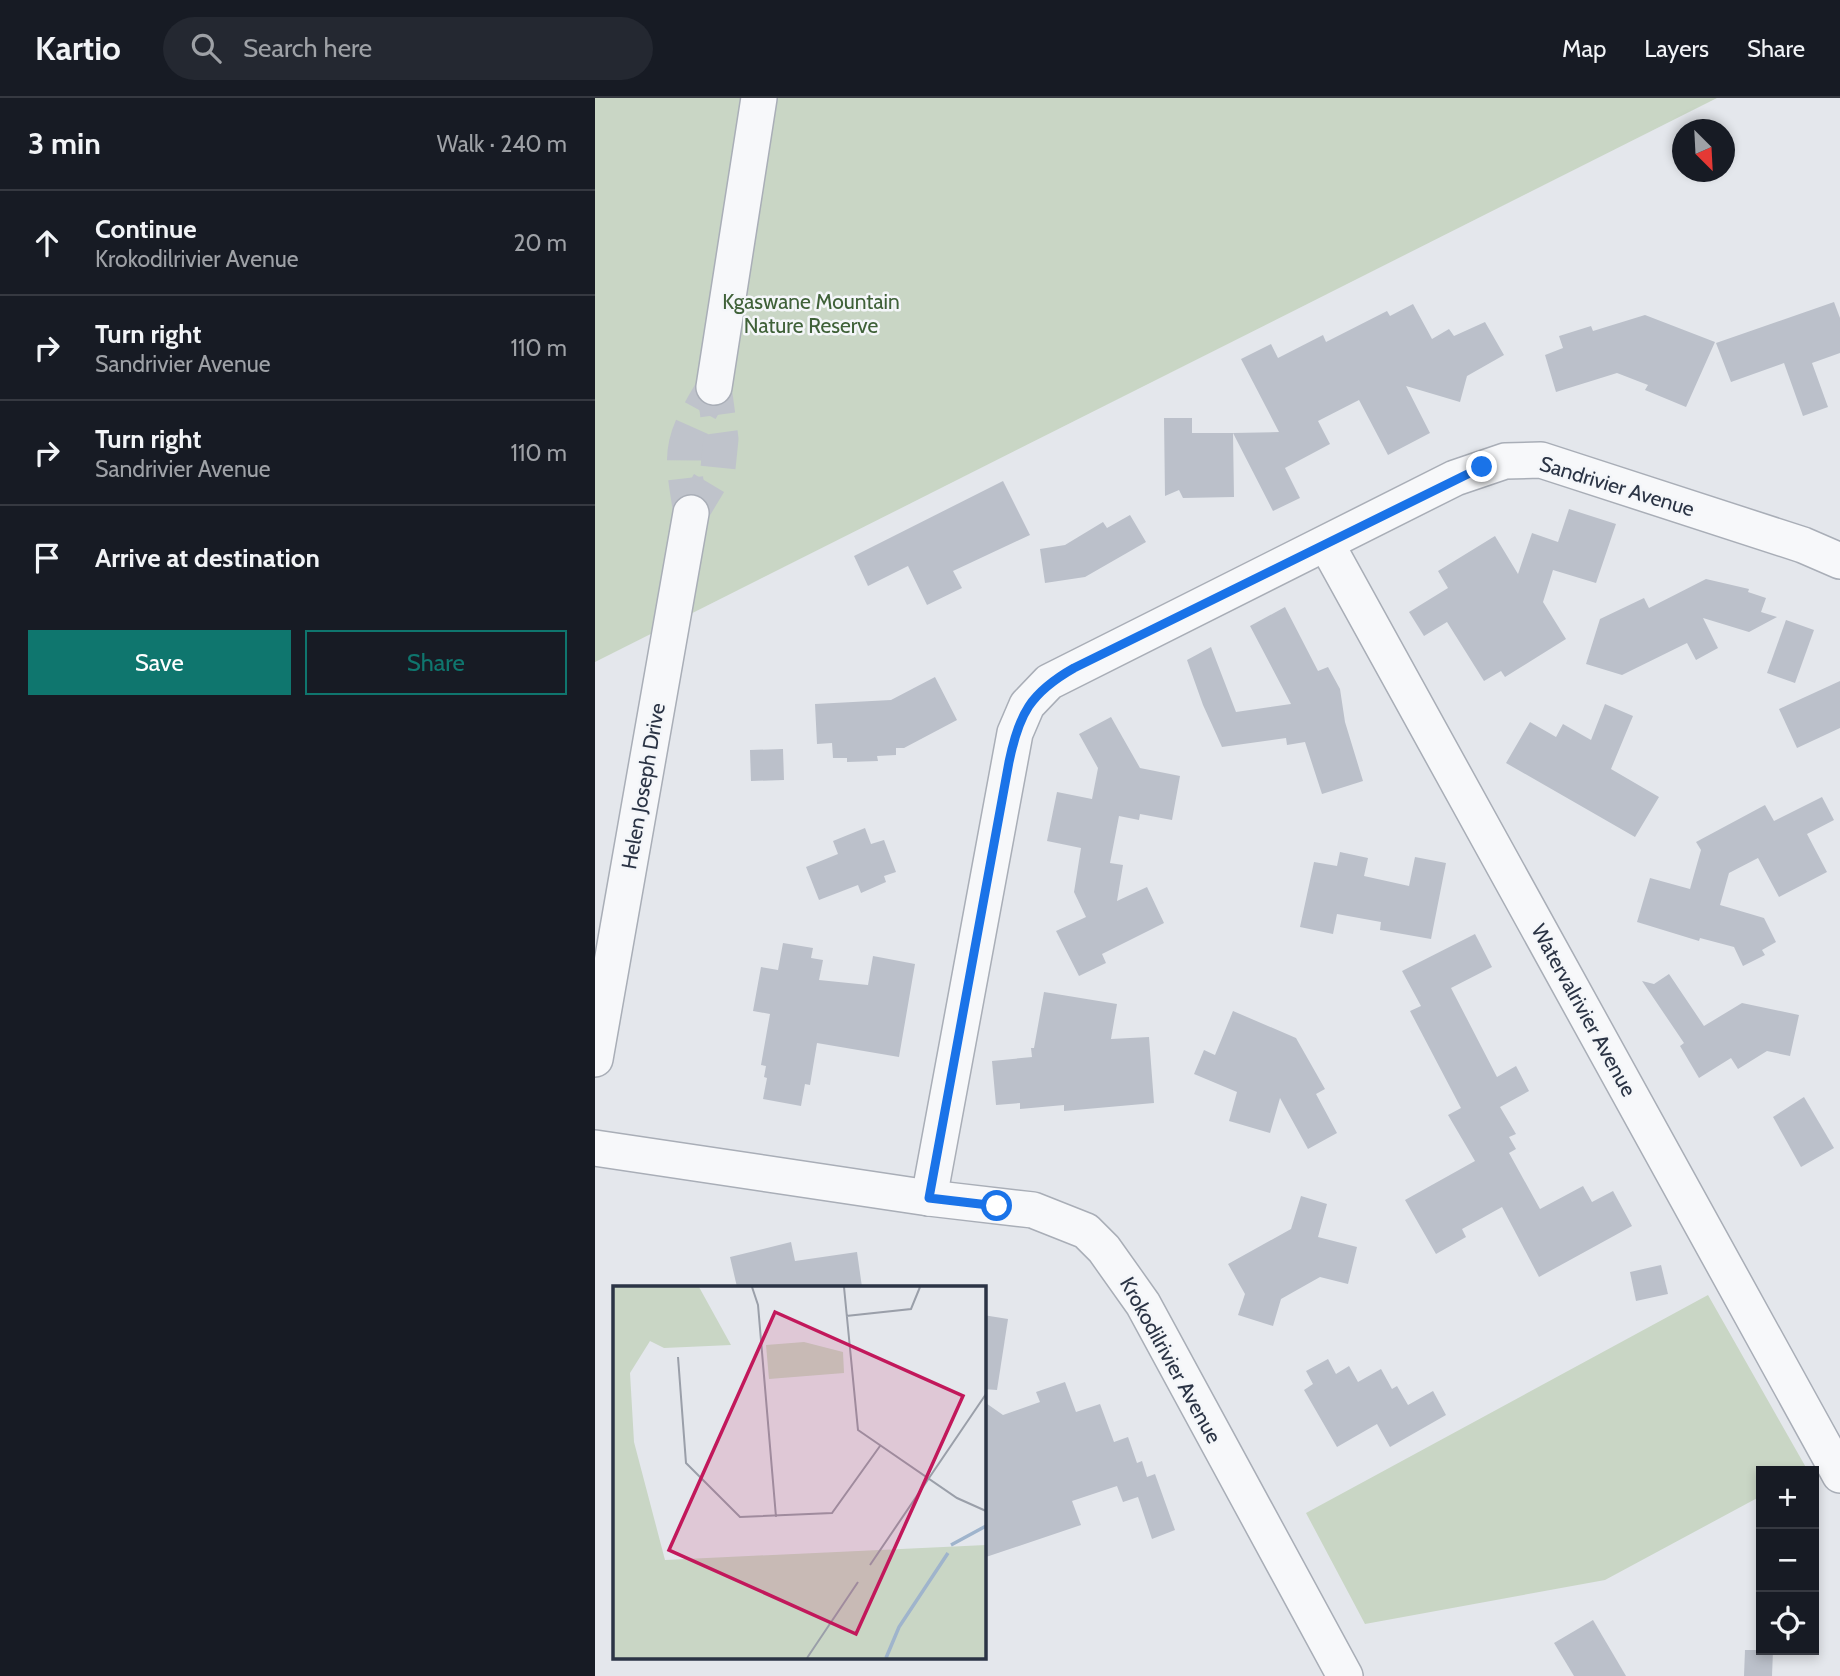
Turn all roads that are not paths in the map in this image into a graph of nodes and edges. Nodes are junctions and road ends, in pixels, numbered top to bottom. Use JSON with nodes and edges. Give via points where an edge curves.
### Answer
{"nodes":[{"id":1,"x":759,"y":98,"type":"edge"},
{"id":2,"x":714,"y":387,"type":"dead end"},
{"id":3,"x":691,"y":513,"type":"tunnel mouth"},
{"id":4,"x":1328,"y":545,"type":"junction"},
{"id":5,"x":1840,"y":561,"type":"edge"},
{"id":6,"x":595,"y":1059,"type":"edge"},
{"id":7,"x":595,"y":1147,"type":"edge"},
{"id":8,"x":929,"y":1198,"type":"junction"},
{"id":9,"x":1840,"y":1475,"type":"edge"},
{"id":10,"x":1345,"y":1676,"type":"edge"}],
"edges":[{"from":1,"to":2,"type":"street"},
{"from":3,"to":6,"type":"street","name":"Helen Joseph Drive"},
{"from":4,"to":5,"type":"street","name":"Sandrivier Avenue","via":[[1455,478],[1524,458],[1568,467]]},
{"from":4,"to":8,"type":"street","name":"Sandrivier Avenue","via":[[1074,668],[1049,682],[1027,705],[1009,762]]},
{"from":4,"to":9,"type":"street","name":"Watervalrivier Avenue"},
{"from":7,"to":8,"type":"street","name":"Krokodilrivier Avenue"},
{"from":8,"to":10,"type":"street","name":"Krokodilrivier Avenue","via":[[1034,1210],[1086,1231],[1104,1249],[1143,1304]]}]}
